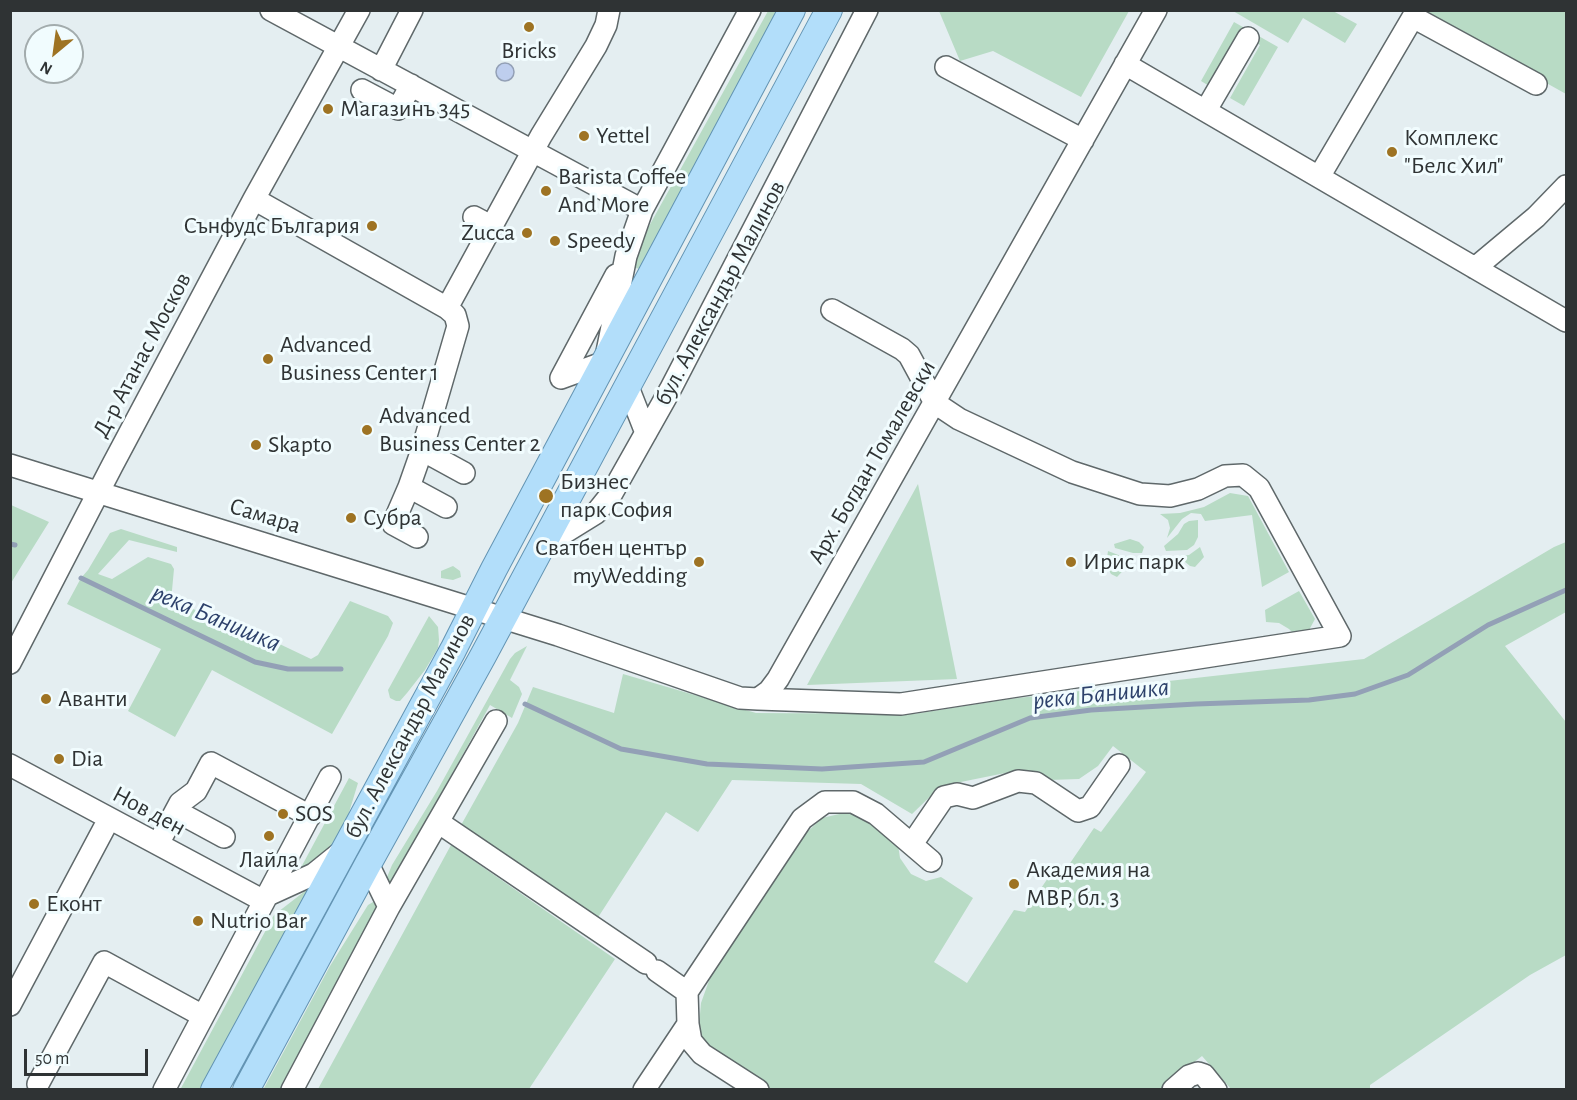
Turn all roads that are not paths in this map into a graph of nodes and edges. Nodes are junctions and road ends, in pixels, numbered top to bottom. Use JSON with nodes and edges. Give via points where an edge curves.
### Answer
{"nodes":[{"id":1,"x":271,"y":10,"type":"edge"},
{"id":2,"x":359,"y":10,"type":"edge"},
{"id":3,"x":412,"y":10,"type":"edge"},
{"id":4,"x":609,"y":10,"type":"edge"},
{"id":5,"x":750,"y":10,"type":"edge"},
{"id":6,"x":792,"y":10,"type":"edge"},
{"id":7,"x":829,"y":10,"type":"edge"},
{"id":8,"x":867,"y":10,"type":"edge"},
{"id":9,"x":1156,"y":10,"type":"edge"},
{"id":10,"x":1252,"y":40,"type":"dead end"},
{"id":11,"x":339,"y":47,"type":"junction"},
{"id":12,"x":1125,"y":64,"type":"junction"},
{"id":13,"x":946,"y":67,"type":"dead end"},
{"id":14,"x":381,"y":70,"type":"junction"},
{"id":15,"x":1536,"y":84,"type":"dead end"},
{"id":16,"x":411,"y":85,"type":"junction"},
{"id":17,"x":362,"y":90,"type":"dead end"},
{"id":18,"x":1210,"y":113,"type":"junction"},
{"id":19,"x":1083,"y":140,"type":"junction"},
{"id":20,"x":533,"y":151,"type":"junction"},
{"id":21,"x":1319,"y":177,"type":"junction"},
{"id":22,"x":1566,"y":186,"type":"edge"},
{"id":23,"x":254,"y":199,"type":"junction"},
{"id":24,"x":642,"y":210,"type":"junction"},
{"id":25,"x":626,"y":256,"type":"junction"},
{"id":26,"x":1475,"y":268,"type":"junction"},
{"id":27,"x":447,"y":308,"type":"junction"},
{"id":28,"x":831,"y":310,"type":"dead end"},
{"id":29,"x":1566,"y":321,"type":"edge"},
{"id":30,"x":605,"y":362,"type":"junction"},
{"id":31,"x":628,"y":387,"type":"junction"},
{"id":32,"x":935,"y":403,"type":"junction"},
{"id":33,"x":643,"y":423,"type":"junction"},
{"id":34,"x":422,"y":450,"type":"junction"},
{"id":35,"x":10,"y":465,"type":"edge"},
{"id":36,"x":464,"y":473,"type":"dead end"},
{"id":37,"x":409,"y":487,"type":"junction"},
{"id":38,"x":99,"y":493,"type":"junction"},
{"id":39,"x":446,"y":507,"type":"dead end"},
{"id":40,"x":417,"y":537,"type":"dead end"},
{"id":41,"x":541,"y":547,"type":"junction"},
{"id":42,"x":474,"y":608,"type":"junction"},
{"id":43,"x":503,"y":618,"type":"junction"},
{"id":44,"x":10,"y":663,"type":"edge"},
{"id":45,"x":758,"y":699,"type":"junction"},
{"id":46,"x":496,"y":721,"type":"dead end"},
{"id":47,"x":10,"y":765,"type":"edge"},
{"id":48,"x":1119,"y":765,"type":"dead end"},
{"id":49,"x":330,"y":777,"type":"dead end"},
{"id":50,"x":176,"y":811,"type":"junction"},
{"id":51,"x":310,"y":816,"type":"junction"},
{"id":52,"x":109,"y":819,"type":"junction"},
{"id":53,"x":438,"y":822,"type":"junction"},
{"id":54,"x":224,"y":837,"type":"dead end"},
{"id":55,"x":158,"y":844,"type":"junction"},
{"id":56,"x":912,"y":844,"type":"junction"},
{"id":57,"x":344,"y":849,"type":"junction"},
{"id":58,"x":931,"y":861,"type":"dead end"},
{"id":59,"x":368,"y":864,"type":"junction"},
{"id":60,"x":266,"y":898,"type":"junction"},
{"id":61,"x":389,"y":907,"type":"junction"},
{"id":62,"x":687,"y":992,"type":"junction"},
{"id":63,"x":10,"y":1005,"type":"edge"},
{"id":64,"x":203,"y":1016,"type":"junction"},
{"id":65,"x":688,"y":1024,"type":"junction"},
{"id":66,"x":38,"y":1084,"type":"dead end"},
{"id":67,"x":164,"y":1089,"type":"edge"},
{"id":68,"x":214,"y":1089,"type":"edge"},
{"id":69,"x":246,"y":1089,"type":"edge"},
{"id":70,"x":292,"y":1089,"type":"edge"},
{"id":71,"x":644,"y":1089,"type":"edge"},
{"id":72,"x":758,"y":1089,"type":"edge"},
{"id":73,"x":1173,"y":1089,"type":"edge"},
{"id":74,"x":1216,"y":1089,"type":"edge"}],
"edges":[{"from":1,"to":11,"type":"street"},
{"from":2,"to":11,"type":"street","name":"Д-р Атанас Москов"},
{"from":3,"to":14,"type":"street"},
{"from":4,"to":20,"type":"street","via":[[596,46]]},
{"from":5,"to":24,"type":"street","name":"бул. Александър Малинов"},
{"from":6,"to":30,"type":"main road","name":"бул. Александър Малинов"},
{"from":7,"to":31,"type":"main road","name":"бул. Александър Малинов"},
{"from":8,"to":33,"type":"street","name":"бул. Александър Малинов","via":[[662,405]]},
{"from":9,"to":12,"type":"street","name":"Арх. Богдан Томалевски"},
{"from":10,"to":18,"type":"street"},
{"from":11,"to":14,"type":"street"},
{"from":11,"to":23,"type":"street","name":"Д-р Атанас Москов"},
{"from":12,"to":18,"type":"street"},
{"from":12,"to":19,"type":"street","name":"Арх. Богдан Томалевски"},
{"from":13,"to":19,"type":"street"},
{"from":14,"to":16,"type":"street"},
{"from":15,"to":21,"type":"street","via":[[1413,17]]},
{"from":16,"to":17,"type":"street","via":[[398,109]]},
{"from":16,"to":20,"type":"street"},
{"from":18,"to":21,"type":"street"},
{"from":19,"to":32,"type":"street","name":"Арх. Богдан Томалевски"},
{"from":20,"to":24,"type":"street"},
{"from":20,"to":27,"type":"street","via":[[482,222]]},
{"from":21,"to":26,"type":"street"},
{"from":22,"to":26,"type":"street"},
{"from":23,"to":27,"type":"street"},
{"from":23,"to":38,"type":"street","name":"Д-р Атанас Москов"},
{"from":24,"to":25,"type":"street","name":"бул. Александър Малинов"},
{"from":25,"to":30,"type":"street","name":"бул. Александър Малинов"},
{"from":25,"to":30,"type":"street","via":[[561,378]]},
{"from":26,"to":29,"type":"street"},
{"from":27,"to":34,"type":"street","via":[[455,315],[458,326]]},
{"from":28,"to":32,"type":"street","via":[[909,355]]},
{"from":30,"to":42,"type":"main road","name":"бул. Александър Малинов"},
{"from":31,"to":33,"type":"street"},
{"from":31,"to":41,"type":"main road","name":"бул. Александър Малинов"},
{"from":32,"to":45,"type":"street","name":"Арх. Богдан Томалевски","via":[[778,679]]},
{"from":32,"to":45,"type":"street","via":[[959,419],[1072,472],[1140,494],[1170,496],[1243,474],[1259,488],[1340,636],[901,704]]},
{"from":33,"to":41,"type":"street","name":"бул. Александър Малинов","via":[[612,493],[596,513]]},
{"from":34,"to":36,"type":"street"},
{"from":34,"to":37,"type":"street"},
{"from":35,"to":38,"type":"street","name":"Самара"},
{"from":37,"to":39,"type":"street"},
{"from":37,"to":40,"type":"street","via":[[393,524]]},
{"from":38,"to":42,"type":"street","name":"Самара"},
{"from":38,"to":44,"type":"street","name":"Д-р Атанас Москов"},
{"from":41,"to":43,"type":"main road","name":"бул. Александър Малинов"},
{"from":42,"to":43,"type":"street","name":"Самара"},
{"from":42,"to":57,"type":"main road","name":"бул. Александър Малинов"},
{"from":43,"to":45,"type":"street","via":[[740,698]]},
{"from":43,"to":59,"type":"main road","name":"бул. Александър Малинов"},
{"from":46,"to":53,"type":"street"},
{"from":47,"to":52,"type":"street","name":"Нов ден"},
{"from":48,"to":56,"type":"street","via":[[1090,807],[1078,811],[1036,783],[1018,781],[973,798],[957,794],[944,797]]},
{"from":49,"to":51,"type":"street"},
{"from":50,"to":51,"type":"street","via":[[196,791],[211,763]]},
{"from":50,"to":54,"type":"street"},
{"from":50,"to":55,"type":"street"},
{"from":51,"to":60,"type":"street"},
{"from":52,"to":55,"type":"street","name":"Нов ден"},
{"from":52,"to":63,"type":"street"},
{"from":53,"to":61,"type":"street"},
{"from":53,"to":62,"type":"street"},
{"from":55,"to":60,"type":"street","name":"Нов ден"},
{"from":56,"to":58,"type":"street"},
{"from":56,"to":62,"type":"street","via":[[876,814],[853,802],[825,802],[802,819]]},
{"from":57,"to":60,"type":"street","via":[[314,874]]},
{"from":57,"to":68,"type":"main road","name":"бул. Александър Малинов"},
{"from":59,"to":61,"type":"street"},
{"from":59,"to":69,"type":"main road","name":"бул. Александър Малинов"},
{"from":60,"to":64,"type":"street"},
{"from":61,"to":70,"type":"street"},
{"from":62,"to":65,"type":"street"},
{"from":64,"to":66,"type":"street","via":[[104,962]]},
{"from":64,"to":67,"type":"street"},
{"from":65,"to":71,"type":"street"},
{"from":65,"to":72,"type":"street","via":[[691,1041],[702,1054]]},
{"from":73,"to":74,"type":"street","via":[[1198,1073]]}]}
